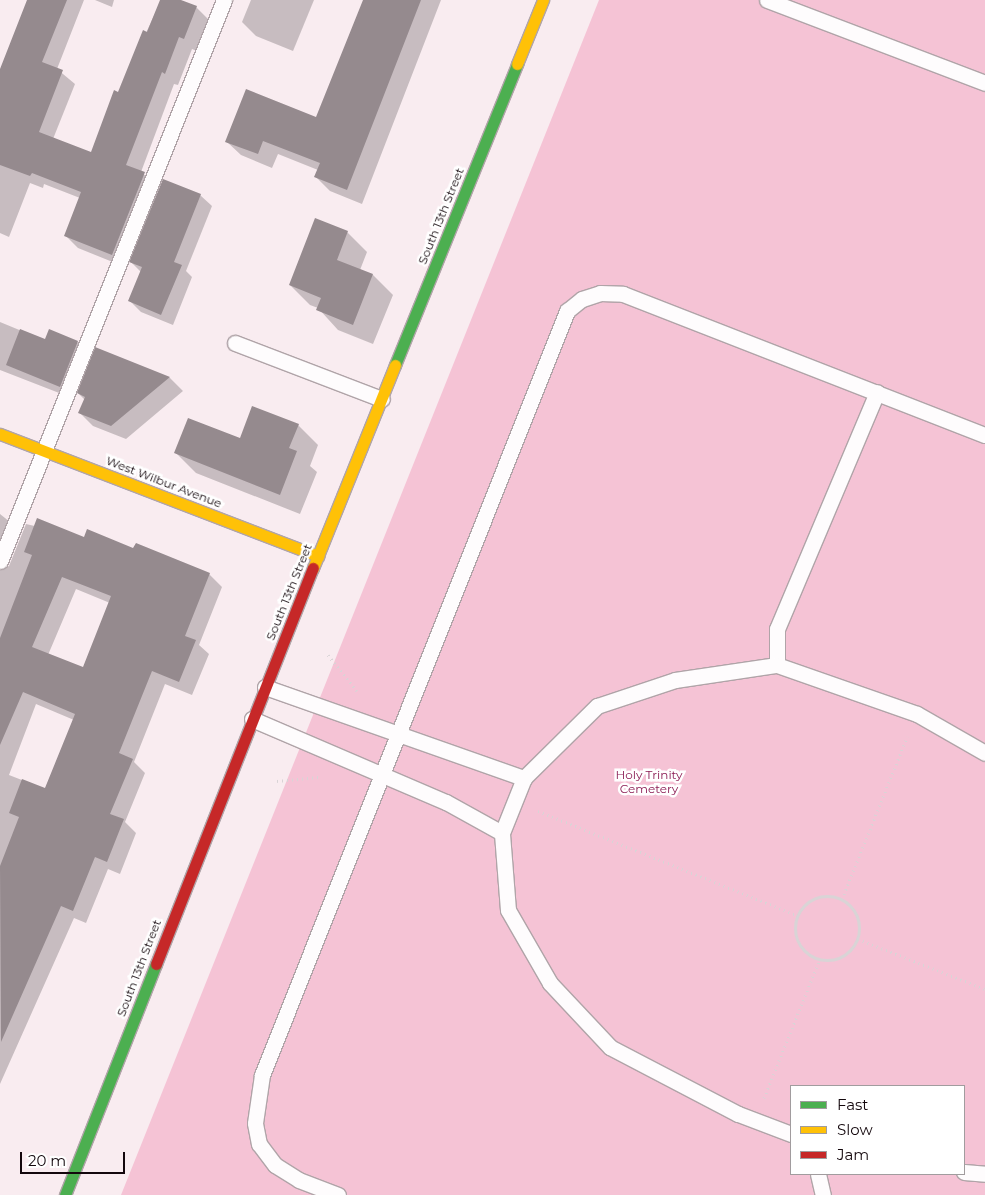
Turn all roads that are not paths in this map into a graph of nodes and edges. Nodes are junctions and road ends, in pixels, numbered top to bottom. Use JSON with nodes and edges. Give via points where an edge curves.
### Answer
{"nodes":[{"id":1,"x":224,"y":0,"type":"edge"},
{"id":2,"x":543,"y":0,"type":"edge"},
{"id":3,"x":767,"y":0,"type":"edge"},
{"id":4,"x":985,"y":83,"type":"edge"},
{"id":5,"x":235,"y":343,"type":"dead end"},
{"id":6,"x":877,"y":392,"type":"junction"},
{"id":7,"x":382,"y":399,"type":"junction"},
{"id":8,"x":0,"y":434,"type":"edge"},
{"id":9,"x":985,"y":435,"type":"edge"},
{"id":10,"x":43,"y":450,"type":"junction"},
{"id":11,"x":318,"y":556,"type":"junction"},
{"id":12,"x":0,"y":561,"type":"edge"},
{"id":13,"x":777,"y":665,"type":"junction"},
{"id":14,"x":265,"y":687,"type":"junction"},
{"id":15,"x":252,"y":719,"type":"junction"},
{"id":16,"x":400,"y":735,"type":"junction"},
{"id":17,"x":985,"y":753,"type":"edge"},
{"id":18,"x":383,"y":775,"type":"junction"},
{"id":19,"x":524,"y":778,"type":"junction"},
{"id":20,"x":502,"y":834,"type":"junction"},
{"id":21,"x":790,"y":1134,"type":"edge"},
{"id":22,"x":965,"y":1172,"type":"edge"},
{"id":23,"x":985,"y":1174,"type":"edge"},
{"id":24,"x":818,"y":1175,"type":"edge"},
{"id":25,"x":65,"y":1195,"type":"edge"},
{"id":26,"x":338,"y":1195,"type":"edge"},
{"id":27,"x":823,"y":1195,"type":"edge"}],
"edges":[{"from":1,"to":10,"type":"lane"},
{"from":2,"to":7,"type":"street","name":"South 13th Street"},
{"from":3,"to":4,"type":"lane"},
{"from":5,"to":7,"type":"lane"},
{"from":6,"to":9,"type":"lane"},
{"from":6,"to":13,"type":"lane","via":[[777,629]]},
{"from":6,"to":16,"type":"lane","via":[[623,294],[600,293],[582,298],[567,311]]},
{"from":7,"to":11,"type":"street","name":"South 13th Street"},
{"from":8,"to":10,"type":"street","name":"West Wilbur Avenue"},
{"from":10,"to":11,"type":"street","name":"West Wilbur Avenue"},
{"from":10,"to":12,"type":"lane"},
{"from":11,"to":14,"type":"street","name":"South 13th Street"},
{"from":13,"to":17,"type":"lane","via":[[917,714]]},
{"from":13,"to":19,"type":"lane","via":[[676,680],[597,706]]},
{"from":14,"to":15,"type":"street","name":"South 13th Street"},
{"from":14,"to":16,"type":"lane"},
{"from":15,"to":18,"type":"lane"},
{"from":15,"to":25,"type":"street","name":"South 13th Street"},
{"from":16,"to":18,"type":"lane"},
{"from":16,"to":19,"type":"lane"},
{"from":18,"to":20,"type":"lane","via":[[446,802]]},
{"from":18,"to":26,"type":"lane","via":[[262,1074],[256,1101],[255,1123],[259,1144],[275,1165],[299,1180]]},
{"from":19,"to":20,"type":"lane"},
{"from":20,"to":21,"type":"lane","via":[[508,910],[550,984],[610,1047],[754,1120]]},
{"from":22,"to":23,"type":"lane"},
{"from":24,"to":27,"type":"lane"}]}
